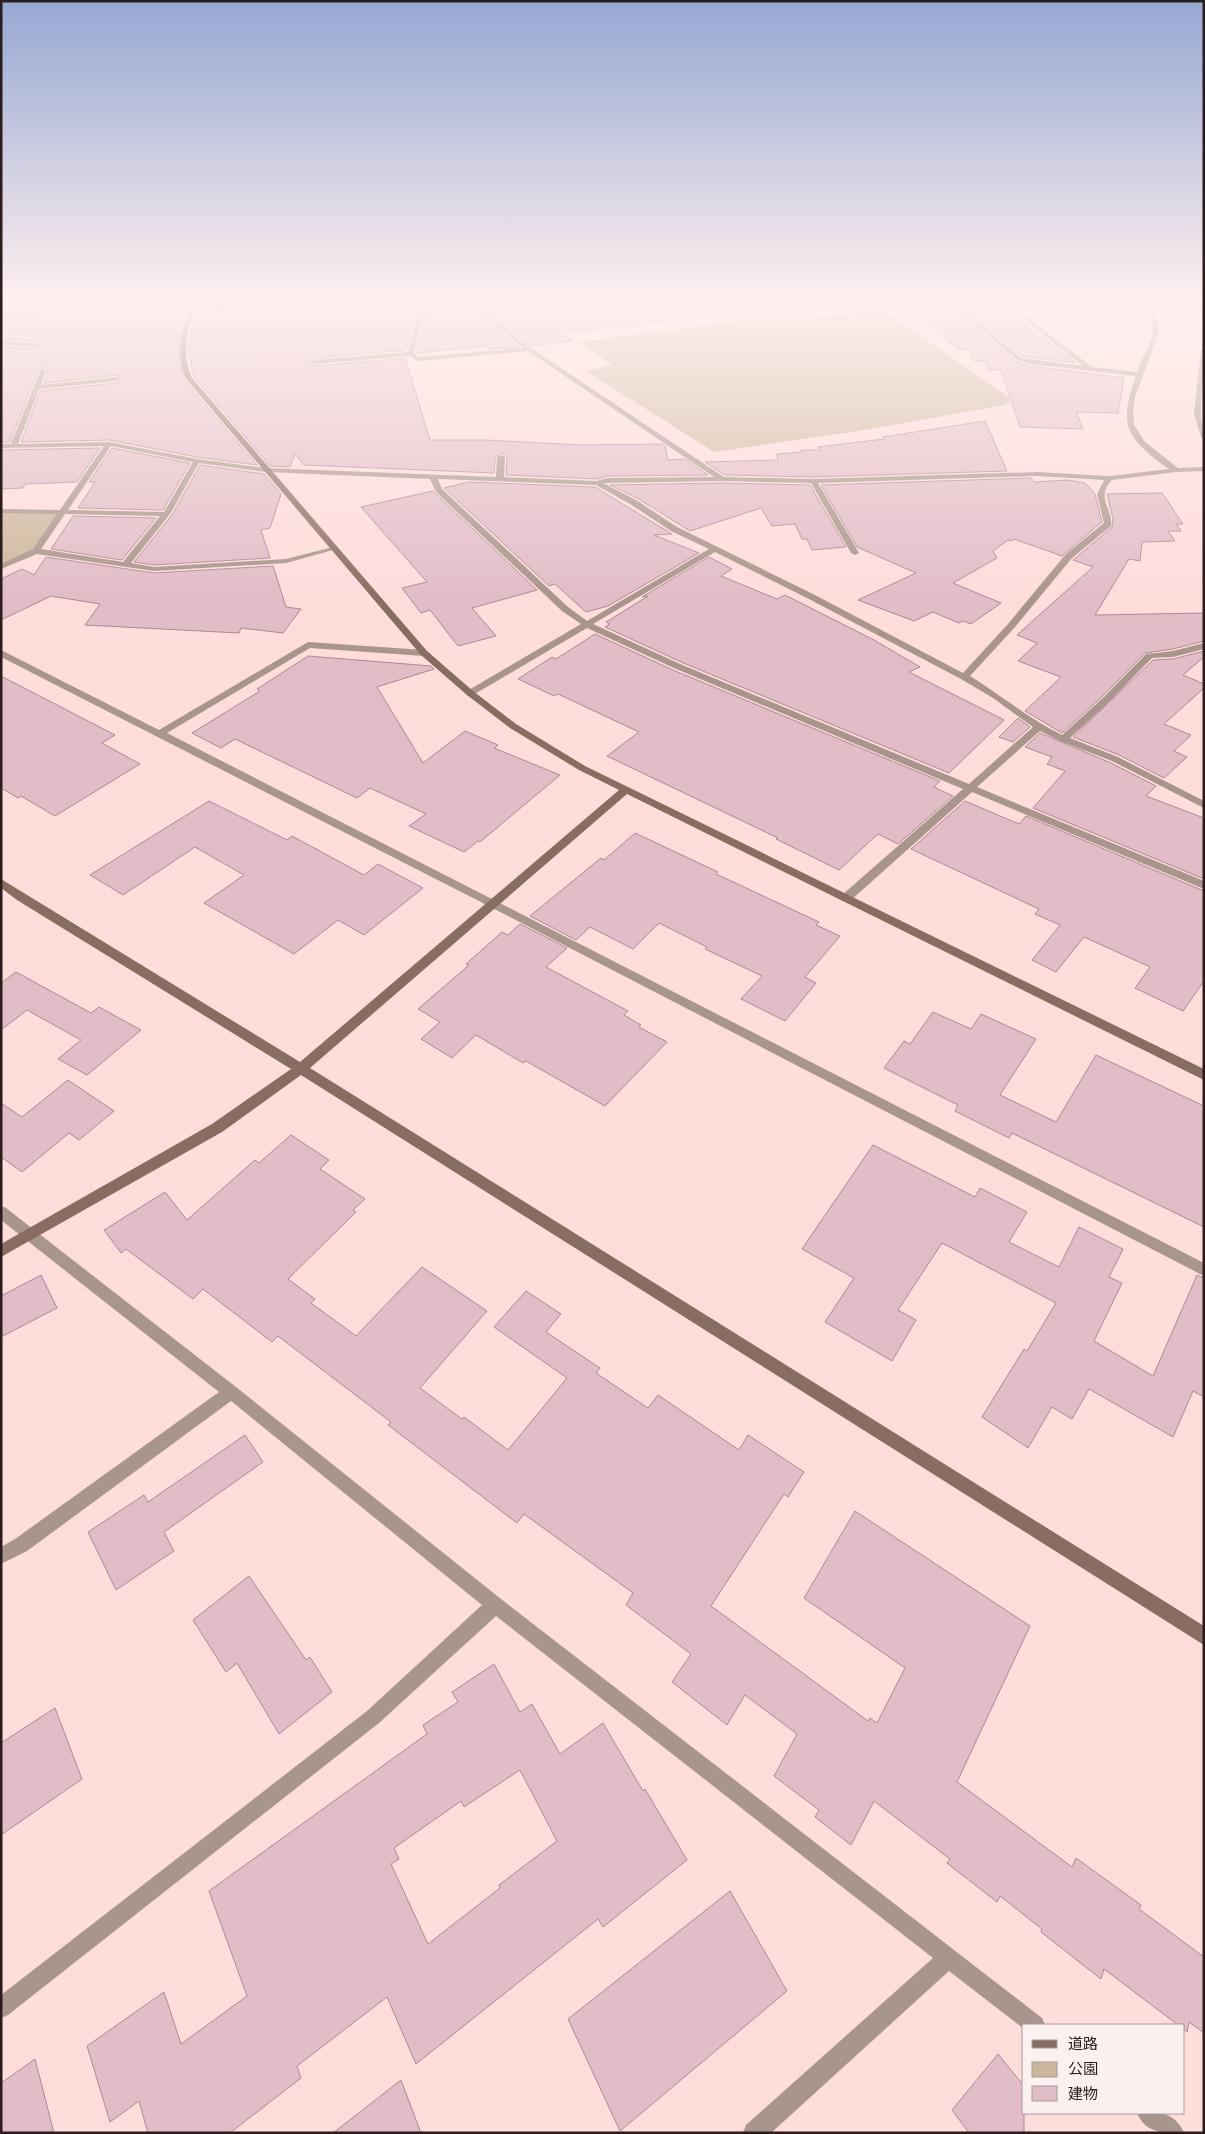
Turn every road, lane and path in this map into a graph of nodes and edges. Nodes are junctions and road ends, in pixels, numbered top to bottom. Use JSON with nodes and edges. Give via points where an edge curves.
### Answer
{"nodes":[{"id":1,"x":32,"y":401,"type":"edge"},
{"id":2,"x":207,"y":401,"type":"edge"},
{"id":3,"x":606,"y":401,"type":"edge"},
{"id":4,"x":1130,"y":401,"type":"edge"},
{"id":5,"x":1198,"y":401,"type":"edge"},
{"id":6,"x":1204,"y":437,"type":"edge"},
{"id":7,"x":109,"y":444,"type":"junction"},
{"id":8,"x":14,"y":445,"type":"junction"},
{"id":9,"x":1,"y":446,"type":"edge"},
{"id":10,"x":501,"y":458,"type":"dead end"},
{"id":11,"x":197,"y":461,"type":"junction"},
{"id":12,"x":1204,"y":469,"type":"edge"},
{"id":13,"x":266,"y":470,"type":"junction"},
{"id":14,"x":1176,"y":470,"type":"junction"},
{"id":15,"x":433,"y":477,"type":"junction"},
{"id":16,"x":1110,"y":478,"type":"junction"},
{"id":17,"x":722,"y":479,"type":"junction"},
{"id":18,"x":500,"y":480,"type":"junction"},
{"id":19,"x":813,"y":480,"type":"junction"},
{"id":20,"x":597,"y":483,"type":"junction"},
{"id":21,"x":1,"y":511,"type":"edge"},
{"id":22,"x":63,"y":512,"type":"junction"},
{"id":23,"x":166,"y":514,"type":"junction"},
{"id":24,"x":333,"y":549,"type":"junction"},
{"id":25,"x":715,"y":549,"type":"junction"},
{"id":26,"x":36,"y":551,"type":"junction"},
{"id":27,"x":856,"y":553,"type":"dead end"},
{"id":28,"x":125,"y":565,"type":"junction"},
{"id":29,"x":1,"y":567,"type":"edge"},
{"id":30,"x":587,"y":625,"type":"junction"},
{"id":31,"x":1204,"y":646,"type":"edge"},
{"id":32,"x":424,"y":653,"type":"junction"},
{"id":33,"x":1,"y":654,"type":"edge"},
{"id":34,"x":964,"y":678,"type":"junction"},
{"id":35,"x":470,"y":693,"type":"junction"},
{"id":36,"x":1039,"y":727,"type":"junction"},
{"id":37,"x":159,"y":734,"type":"junction"},
{"id":38,"x":1063,"y":739,"type":"junction"},
{"id":39,"x":971,"y":788,"type":"junction"},
{"id":40,"x":625,"y":790,"type":"junction"},
{"id":41,"x":1204,"y":804,"type":"edge"},
{"id":42,"x":1,"y":883,"type":"edge"},
{"id":43,"x":1204,"y":886,"type":"edge"},
{"id":44,"x":846,"y":898,"type":"junction"},
{"id":45,"x":492,"y":903,"type":"junction"},
{"id":46,"x":301,"y":1069,"type":"junction"},
{"id":47,"x":1204,"y":1075,"type":"edge"},
{"id":48,"x":1,"y":1212,"type":"edge"},
{"id":49,"x":30,"y":1236,"type":"junction"},
{"id":50,"x":1,"y":1251,"type":"edge"},
{"id":51,"x":1204,"y":1270,"type":"edge"},
{"id":52,"x":231,"y":1392,"type":"junction"},
{"id":53,"x":1,"y":1556,"type":"edge"},
{"id":54,"x":495,"y":1605,"type":"junction"},
{"id":55,"x":1204,"y":1636,"type":"edge"},
{"id":56,"x":948,"y":1958,"type":"junction"},
{"id":57,"x":1,"y":2008,"type":"edge"},
{"id":58,"x":1034,"y":2024,"type":"edge"},
{"id":59,"x":1149,"y":2114,"type":"edge"},
{"id":60,"x":754,"y":2133,"type":"edge"},
{"id":61,"x":1173,"y":2133,"type":"edge"}],
"edges":[{"from":1,"to":8,"type":"street"},
{"from":2,"to":13,"type":"street"},
{"from":3,"to":17,"type":"street"},
{"from":4,"to":14,"type":"street","via":[[1134,432],[1147,448]]},
{"from":5,"to":6,"type":"street","via":[[1197,414]]},
{"from":7,"to":8,"type":"street"},
{"from":7,"to":11,"type":"street"},
{"from":7,"to":22,"type":"street"},
{"from":8,"to":9,"type":"street"},
{"from":10,"to":18,"type":"street"},
{"from":11,"to":13,"type":"street"},
{"from":11,"to":23,"type":"street"},
{"from":12,"to":14,"type":"street"},
{"from":13,"to":15,"type":"street"},
{"from":13,"to":24,"type":"street"},
{"from":14,"to":16,"type":"street"},
{"from":15,"to":18,"type":"street"},
{"from":15,"to":30,"type":"street","via":[[439,490]]},
{"from":16,"to":19,"type":"street","via":[[1037,474]]},
{"from":16,"to":34,"type":"street","via":[[1103,483],[1099,498],[1108,524],[1073,550]]},
{"from":17,"to":19,"type":"street"},
{"from":17,"to":20,"type":"street","via":[[607,480]]},
{"from":18,"to":20,"type":"street"},
{"from":19,"to":27,"type":"street"},
{"from":20,"to":25,"type":"street","via":[[674,529]]},
{"from":21,"to":22,"type":"street"},
{"from":22,"to":23,"type":"street"},
{"from":22,"to":26,"type":"street"},
{"from":23,"to":28,"type":"street"},
{"from":24,"to":28,"type":"street","via":[[286,561],[154,570]]},
{"from":24,"to":32,"type":"street"},
{"from":25,"to":30,"type":"street"},
{"from":25,"to":34,"type":"street"},
{"from":26,"to":28,"type":"street"},
{"from":26,"to":29,"type":"street"},
{"from":30,"to":35,"type":"street"},
{"from":30,"to":39,"type":"street"},
{"from":31,"to":38,"type":"street","via":[[1149,656]]},
{"from":32,"to":35,"type":"street"},
{"from":32,"to":37,"type":"street","via":[[308,645]]},
{"from":33,"to":37,"type":"street"},
{"from":34,"to":36,"type":"street"},
{"from":35,"to":40,"type":"street","via":[[513,726]]},
{"from":36,"to":38,"type":"street"},
{"from":36,"to":39,"type":"street"},
{"from":37,"to":45,"type":"street"},
{"from":38,"to":41,"type":"street","via":[[1115,759]]},
{"from":39,"to":43,"type":"street"},
{"from":39,"to":44,"type":"street"},
{"from":40,"to":44,"type":"street"},
{"from":40,"to":45,"type":"street"},
{"from":42,"to":46,"type":"street"},
{"from":44,"to":47,"type":"street"},
{"from":45,"to":46,"type":"street"},
{"from":45,"to":51,"type":"street"},
{"from":46,"to":49,"type":"street","via":[[217,1128]]},
{"from":46,"to":55,"type":"street"},
{"from":48,"to":49,"type":"street"},
{"from":49,"to":50,"type":"street"},
{"from":49,"to":52,"type":"street"},
{"from":52,"to":53,"type":"street","via":[[21,1545]]},
{"from":52,"to":54,"type":"street"},
{"from":54,"to":56,"type":"street"},
{"from":54,"to":57,"type":"street","via":[[373,1717]]},
{"from":56,"to":58,"type":"street"},
{"from":56,"to":60,"type":"street"},
{"from":59,"to":61,"type":"street"}]}
